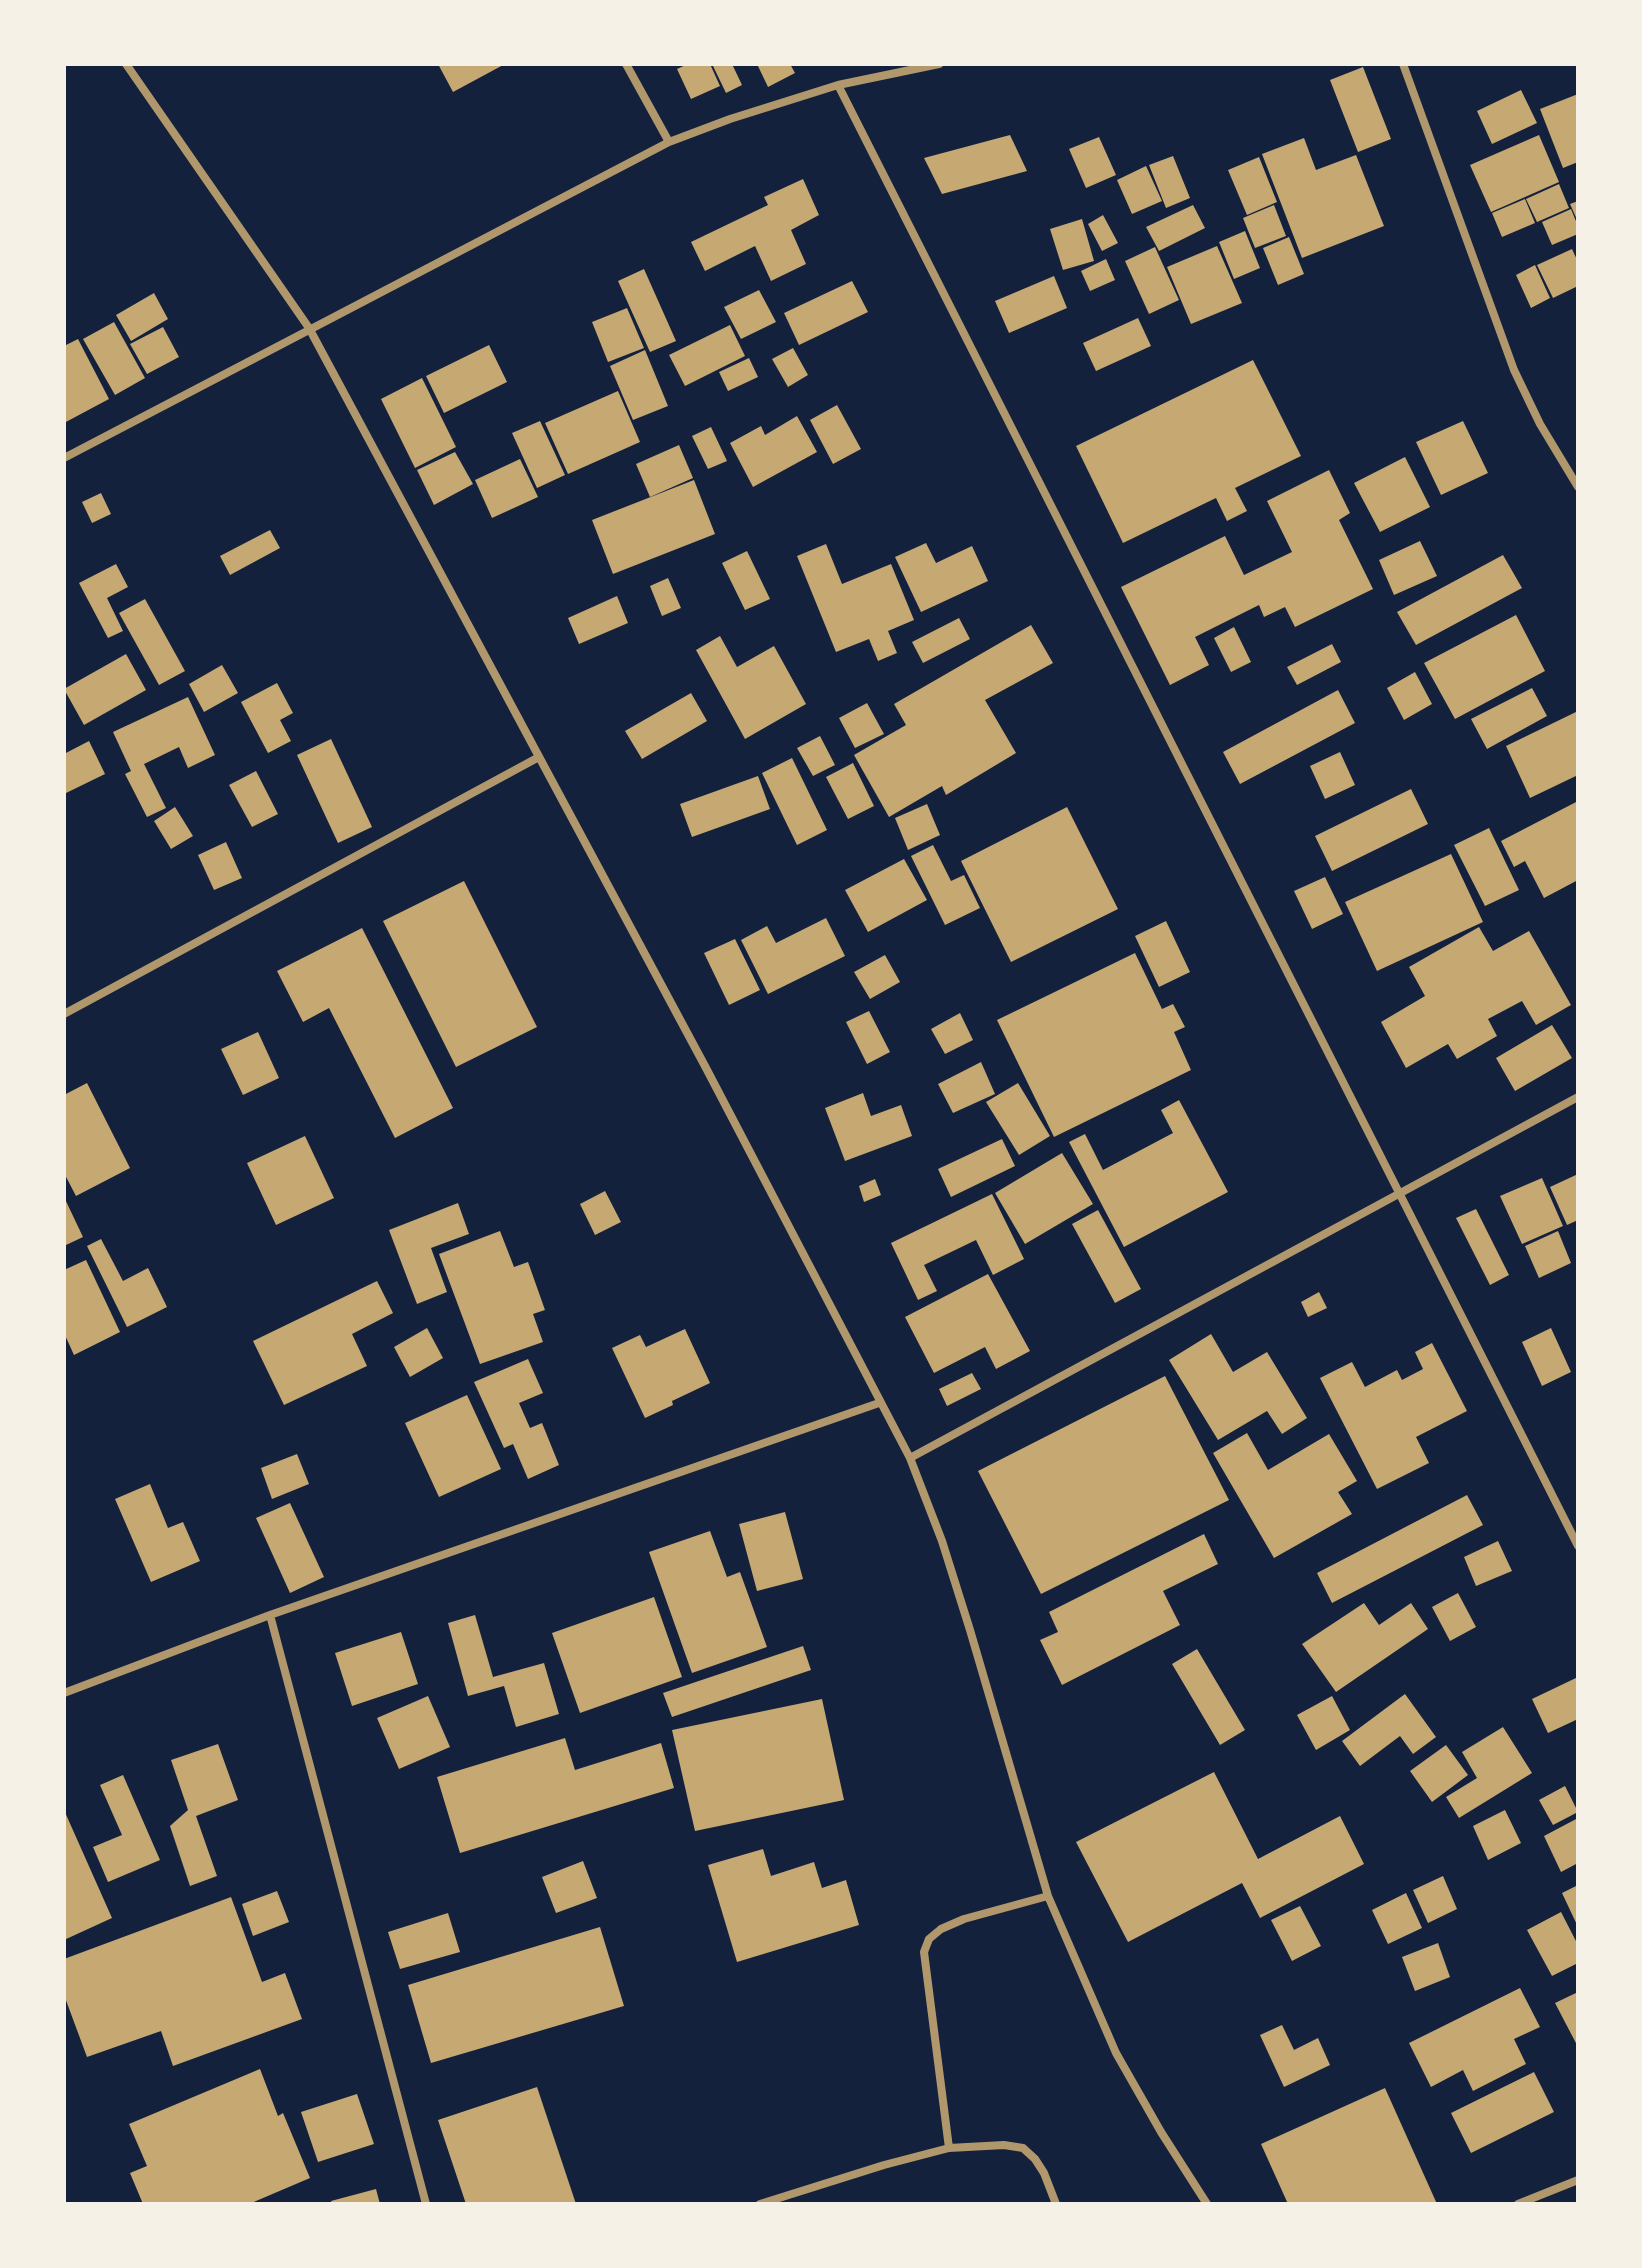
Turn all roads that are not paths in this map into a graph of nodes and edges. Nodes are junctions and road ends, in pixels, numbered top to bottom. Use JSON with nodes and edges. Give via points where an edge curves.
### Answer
{"nodes":[{"id":1,"x":126,"y":64,"type":"edge"},
{"id":2,"x":626,"y":64,"type":"edge"},
{"id":3,"x":939,"y":64,"type":"edge"},
{"id":4,"x":1403,"y":64,"type":"edge"},
{"id":5,"x":838,"y":85,"type":"junction"},
{"id":6,"x":669,"y":142,"type":"junction"},
{"id":7,"x":309,"y":328,"type":"junction"},
{"id":8,"x":64,"y":458,"type":"edge"},
{"id":9,"x":1578,"y":487,"type":"edge"},
{"id":10,"x":539,"y":757,"type":"junction"},
{"id":11,"x":64,"y":1014,"type":"edge"},
{"id":12,"x":1578,"y":1097,"type":"edge"},
{"id":13,"x":1399,"y":1195,"type":"junction"},
{"id":14,"x":879,"y":1403,"type":"junction"},
{"id":15,"x":910,"y":1458,"type":"junction"},
{"id":16,"x":1578,"y":1546,"type":"edge"},
{"id":17,"x":270,"y":1615,"type":"junction"},
{"id":18,"x":64,"y":1693,"type":"edge"},
{"id":19,"x":1048,"y":1896,"type":"junction"},
{"id":20,"x":949,"y":2148,"type":"junction"},
{"id":21,"x":1578,"y":2180,"type":"edge"},
{"id":22,"x":426,"y":2204,"type":"edge"},
{"id":23,"x":760,"y":2204,"type":"edge"},
{"id":24,"x":1056,"y":2204,"type":"edge"},
{"id":25,"x":1207,"y":2204,"type":"edge"},
{"id":26,"x":1518,"y":2204,"type":"edge"}],
"edges":[{"from":1,"to":7,"type":"street"},
{"from":2,"to":6,"type":"street"},
{"from":3,"to":5,"type":"street"},
{"from":4,"to":9,"type":"street","via":[[1514,370]]},
{"from":5,"to":6,"type":"street"},
{"from":5,"to":13,"type":"street"},
{"from":6,"to":7,"type":"street"},
{"from":7,"to":8,"type":"street"},
{"from":7,"to":10,"type":"street"},
{"from":10,"to":11,"type":"street"},
{"from":10,"to":14,"type":"street"},
{"from":12,"to":13,"type":"street"},
{"from":13,"to":15,"type":"street"},
{"from":13,"to":16,"type":"street"},
{"from":14,"to":15,"type":"street"},
{"from":14,"to":17,"type":"street"},
{"from":15,"to":19,"type":"street","via":[[942,1541]]},
{"from":17,"to":18,"type":"street"},
{"from":17,"to":22,"type":"street"},
{"from":19,"to":20,"type":"street","via":[[964,1919],[929,1939],[924,1952]]},
{"from":19,"to":25,"type":"street","via":[[1116,2053]]},
{"from":20,"to":23,"type":"street"},
{"from":20,"to":24,"type":"street","via":[[1023,2148],[1044,2173]]},
{"from":21,"to":26,"type":"street"}]}
